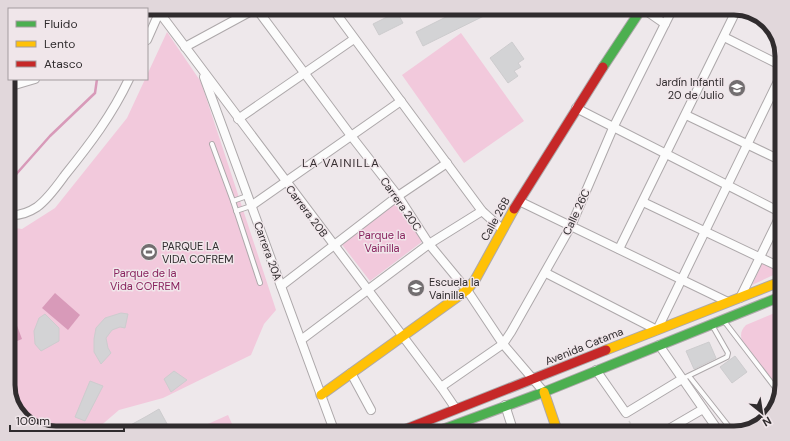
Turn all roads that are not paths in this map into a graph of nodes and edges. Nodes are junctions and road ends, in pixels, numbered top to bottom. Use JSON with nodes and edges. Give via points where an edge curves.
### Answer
{"nodes":[{"id":1,"x":156,"y":15,"type":"edge"},
{"id":2,"x":162,"y":15,"type":"edge"},
{"id":3,"x":244,"y":15,"type":"edge"},
{"id":4,"x":262,"y":15,"type":"edge"},
{"id":5,"x":337,"y":15,"type":"edge"},
{"id":6,"x":637,"y":15,"type":"edge"},
{"id":7,"x":652,"y":15,"type":"edge"},
{"id":8,"x":670,"y":15,"type":"edge"},
{"id":9,"x":734,"y":15,"type":"edge"},
{"id":10,"x":665,"y":24,"type":"junction"},
{"id":11,"x":148,"y":37,"type":"edge"},
{"id":12,"x":724,"y":37,"type":"junction"},
{"id":13,"x":354,"y":39,"type":"junction"},
{"id":14,"x":185,"y":47,"type":"junction"},
{"id":15,"x":775,"y":62,"type":"edge"},
{"id":16,"x":200,"y":68,"type":"junction"},
{"id":17,"x":304,"y":73,"type":"junction"},
{"id":18,"x":32,"y":80,"type":"edge"},
{"id":19,"x":129,"y":80,"type":"edge"},
{"id":20,"x":15,"y":85,"type":"edge"},
{"id":21,"x":775,"y":88,"type":"edge"},
{"id":22,"x":402,"y":101,"type":"junction"},
{"id":23,"x":576,"y":108,"type":"junction"},
{"id":24,"x":686,"y":115,"type":"junction"},
{"id":25,"x":238,"y":119,"type":"junction"},
{"id":26,"x":613,"y":128,"type":"junction"},
{"id":27,"x":352,"y":137,"type":"junction"},
{"id":28,"x":212,"y":144,"type":"dead end"},
{"id":29,"x":748,"y":144,"type":"junction"},
{"id":30,"x":666,"y":154,"type":"junction"},
{"id":31,"x":775,"y":158,"type":"edge"},
{"id":32,"x":447,"y":163,"type":"junction"},
{"id":33,"x":285,"y":181,"type":"junction"},
{"id":34,"x":726,"y":185,"type":"junction"},
{"id":35,"x":247,"y":196,"type":"junction"},
{"id":36,"x":398,"y":196,"type":"junction"},
{"id":37,"x":233,"y":201,"type":"junction"},
{"id":38,"x":518,"y":201,"type":"junction"},
{"id":39,"x":643,"y":202,"type":"junction"},
{"id":40,"x":251,"y":206,"type":"junction"},
{"id":41,"x":775,"y":210,"type":"edge"},
{"id":42,"x":236,"y":211,"type":"junction"},
{"id":43,"x":482,"y":211,"type":"junction"},
{"id":44,"x":15,"y":214,"type":"edge"},
{"id":45,"x":571,"y":226,"type":"junction"},
{"id":46,"x":775,"y":227,"type":"edge"},
{"id":47,"x":502,"y":229,"type":"junction"},
{"id":48,"x":705,"y":231,"type":"junction"},
{"id":49,"x":429,"y":244,"type":"junction"},
{"id":50,"x":333,"y":246,"type":"junction"},
{"id":51,"x":619,"y":249,"type":"junction"},
{"id":52,"x":760,"y":257,"type":"junction"},
{"id":53,"x":775,"y":264,"type":"edge"},
{"id":54,"x":546,"y":273,"type":"junction"},
{"id":55,"x":680,"y":279,"type":"junction"},
{"id":56,"x":260,"y":283,"type":"dead end"},
{"id":57,"x":775,"y":284,"type":"edge"},
{"id":58,"x":281,"y":286,"type":"junction"},
{"id":59,"x":467,"y":290,"type":"junction"},
{"id":60,"x":367,"y":291,"type":"junction"},
{"id":61,"x":740,"y":298,"type":"junction"},
{"id":62,"x":775,"y":299,"type":"edge"},
{"id":63,"x":728,"y":302,"type":"junction"},
{"id":64,"x":722,"y":320,"type":"junction"},
{"id":65,"x":712,"y":324,"type":"junction"},
{"id":66,"x":657,"y":330,"type":"junction"},
{"id":67,"x":402,"y":337,"type":"junction"},
{"id":68,"x":301,"y":340,"type":"junction"},
{"id":69,"x":503,"y":344,"type":"junction"},
{"id":70,"x":659,"y":345,"type":"junction"},
{"id":71,"x":596,"y":370,"type":"junction"},
{"id":72,"x":351,"y":373,"type":"junction"},
{"id":73,"x":685,"y":377,"type":"junction"},
{"id":74,"x":532,"y":379,"type":"junction"},
{"id":75,"x":441,"y":387,"type":"junction"},
{"id":76,"x":775,"y":388,"type":"edge"},
{"id":77,"x":544,"y":392,"type":"junction"},
{"id":78,"x":321,"y":395,"type":"junction"},
{"id":79,"x":505,"y":405,"type":"junction"},
{"id":80,"x":456,"y":409,"type":"junction"},
{"id":81,"x":703,"y":409,"type":"junction"},
{"id":82,"x":371,"y":410,"type":"dead end"},
{"id":83,"x":332,"y":426,"type":"edge"},
{"id":84,"x":414,"y":426,"type":"edge"},
{"id":85,"x":451,"y":426,"type":"edge"},
{"id":86,"x":512,"y":426,"type":"edge"},
{"id":87,"x":556,"y":426,"type":"edge"},
{"id":88,"x":674,"y":426,"type":"edge"},
{"id":89,"x":715,"y":426,"type":"edge"},
{"id":90,"x":728,"y":426,"type":"edge"}],
"edges":[{"from":1,"to":11,"type":"street"},
{"from":2,"to":14,"type":"street","name":"Carrera 20B"},
{"from":3,"to":14,"type":"street"},
{"from":4,"to":17,"type":"street","name":"Carrera 20C"},
{"from":5,"to":13,"type":"street"},
{"from":6,"to":23,"type":"main road","name":"Calle 26B"},
{"from":7,"to":10,"type":"street"},
{"from":8,"to":10,"type":"street","name":"Calle 26C"},
{"from":9,"to":12,"type":"street"},
{"from":10,"to":26,"type":"street","name":"Calle 26C"},
{"from":12,"to":15,"type":"street"},
{"from":12,"to":24,"type":"street"},
{"from":13,"to":17,"type":"street"},
{"from":13,"to":22,"type":"street"},
{"from":14,"to":16,"type":"street","name":"Carrera 20B"},
{"from":16,"to":25,"type":"street","name":"Carrera 20B"},
{"from":16,"to":35,"type":"street","name":"Carrera 20A"},
{"from":17,"to":25,"type":"street"},
{"from":17,"to":27,"type":"street","name":"Carrera 20C"},
{"from":18,"to":20,"type":"street"},
{"from":19,"to":44,"type":"street","via":[[117,105],[96,137],[47,198],[30,211]]},
{"from":21,"to":29,"type":"street"},
{"from":22,"to":27,"type":"street"},
{"from":22,"to":32,"type":"street"},
{"from":23,"to":26,"type":"street"},
{"from":23,"to":38,"type":"main road","name":"Calle 26B"},
{"from":24,"to":29,"type":"street"},
{"from":24,"to":30,"type":"street"},
{"from":25,"to":33,"type":"street","name":"Carrera 20B"},
{"from":26,"to":30,"type":"street"},
{"from":26,"to":45,"type":"street","name":"Calle 26C"},
{"from":27,"to":33,"type":"street"},
{"from":27,"to":36,"type":"street","name":"Carrera 20C"},
{"from":28,"to":37,"type":"lane"},
{"from":29,"to":31,"type":"street"},
{"from":29,"to":34,"type":"street"},
{"from":30,"to":34,"type":"street"},
{"from":30,"to":39,"type":"street"},
{"from":32,"to":36,"type":"street"},
{"from":32,"to":43,"type":"street"},
{"from":33,"to":40,"type":"street"},
{"from":33,"to":50,"type":"street","name":"Carrera 20B"},
{"from":34,"to":41,"type":"street"},
{"from":34,"to":48,"type":"street"},
{"from":35,"to":37,"type":"lane"},
{"from":35,"to":40,"type":"street","name":"Carrera 20A"},
{"from":36,"to":49,"type":"street","name":"Carrera 20C"},
{"from":36,"to":50,"type":"street"},
{"from":37,"to":42,"type":"lane"},
{"from":38,"to":45,"type":"street"},
{"from":38,"to":47,"type":"main road","name":"Calle 26B"},
{"from":39,"to":48,"type":"street"},
{"from":39,"to":51,"type":"street"},
{"from":40,"to":42,"type":"lane"},
{"from":40,"to":58,"type":"street","name":"Carrera 20A"},
{"from":42,"to":56,"type":"lane"},
{"from":43,"to":47,"type":"street"},
{"from":43,"to":49,"type":"street"},
{"from":45,"to":51,"type":"street"},
{"from":45,"to":54,"type":"street","name":"Calle 26C"},
{"from":46,"to":52,"type":"street"},
{"from":47,"to":59,"type":"main road","name":"Calle 26B","via":[[487,260]]},
{"from":48,"to":52,"type":"street"},
{"from":48,"to":55,"type":"street"},
{"from":49,"to":59,"type":"street","name":"Carrera 20C"},
{"from":49,"to":60,"type":"street"},
{"from":50,"to":58,"type":"street"},
{"from":50,"to":60,"type":"street","name":"Carrera 20B"},
{"from":51,"to":55,"type":"street"},
{"from":52,"to":53,"type":"street"},
{"from":52,"to":61,"type":"street"},
{"from":54,"to":66,"type":"street"},
{"from":54,"to":69,"type":"street","name":"Calle 26C"},
{"from":55,"to":63,"type":"street"},
{"from":55,"to":66,"type":"street"},
{"from":57,"to":61,"type":"main road","name":"Avenida Catama"},
{"from":58,"to":68,"type":"street","name":"Carrera 20A"},
{"from":59,"to":67,"type":"main road","name":"Calle 26B"},
{"from":59,"to":69,"type":"street","name":"Carrera 20C"},
{"from":60,"to":67,"type":"street","name":"Carrera 20B"},
{"from":60,"to":68,"type":"street"},
{"from":61,"to":63,"type":"main road","name":"Avenida Catama"},
{"from":62,"to":64,"type":"main road"},
{"from":63,"to":66,"type":"main road","name":"Avenida Catama"},
{"from":64,"to":65,"type":"main road"},
{"from":64,"to":76,"type":"lane"},
{"from":65,"to":70,"type":"main road"},
{"from":65,"to":73,"type":"lane","via":[[728,353],[727,357]]},
{"from":66,"to":74,"type":"main road","name":"Avenida Catama"},
{"from":67,"to":72,"type":"main road","name":"Calle 26B"},
{"from":67,"to":75,"type":"street","name":"Carrera 20B"},
{"from":68,"to":78,"type":"street","name":"Carrera 20A"},
{"from":69,"to":74,"type":"street","name":"Carrera 20C"},
{"from":69,"to":75,"type":"street","name":"Calle 26C"},
{"from":70,"to":71,"type":"main road"},
{"from":70,"to":73,"type":"street"},
{"from":71,"to":73,"type":"street","via":[[626,414]]},
{"from":71,"to":77,"type":"main road"},
{"from":72,"to":78,"type":"main road","name":"Calle 26B"},
{"from":72,"to":82,"type":"street"},
{"from":73,"to":81,"type":"street"},
{"from":73,"to":90,"type":"lane"},
{"from":74,"to":77,"type":"street","name":"Carrera 20C"},
{"from":74,"to":80,"type":"main road","name":"Avenida Catama"},
{"from":75,"to":80,"type":"street","name":"Carrera 20B"},
{"from":77,"to":79,"type":"main road"},
{"from":77,"to":87,"type":"main road"},
{"from":78,"to":83,"type":"street","name":"Carrera 20A"},
{"from":79,"to":85,"type":"main road"},
{"from":79,"to":86,"type":"street"},
{"from":80,"to":84,"type":"main road","name":"Avenida Catama"},
{"from":81,"to":88,"type":"street"},
{"from":81,"to":89,"type":"street"}]}
